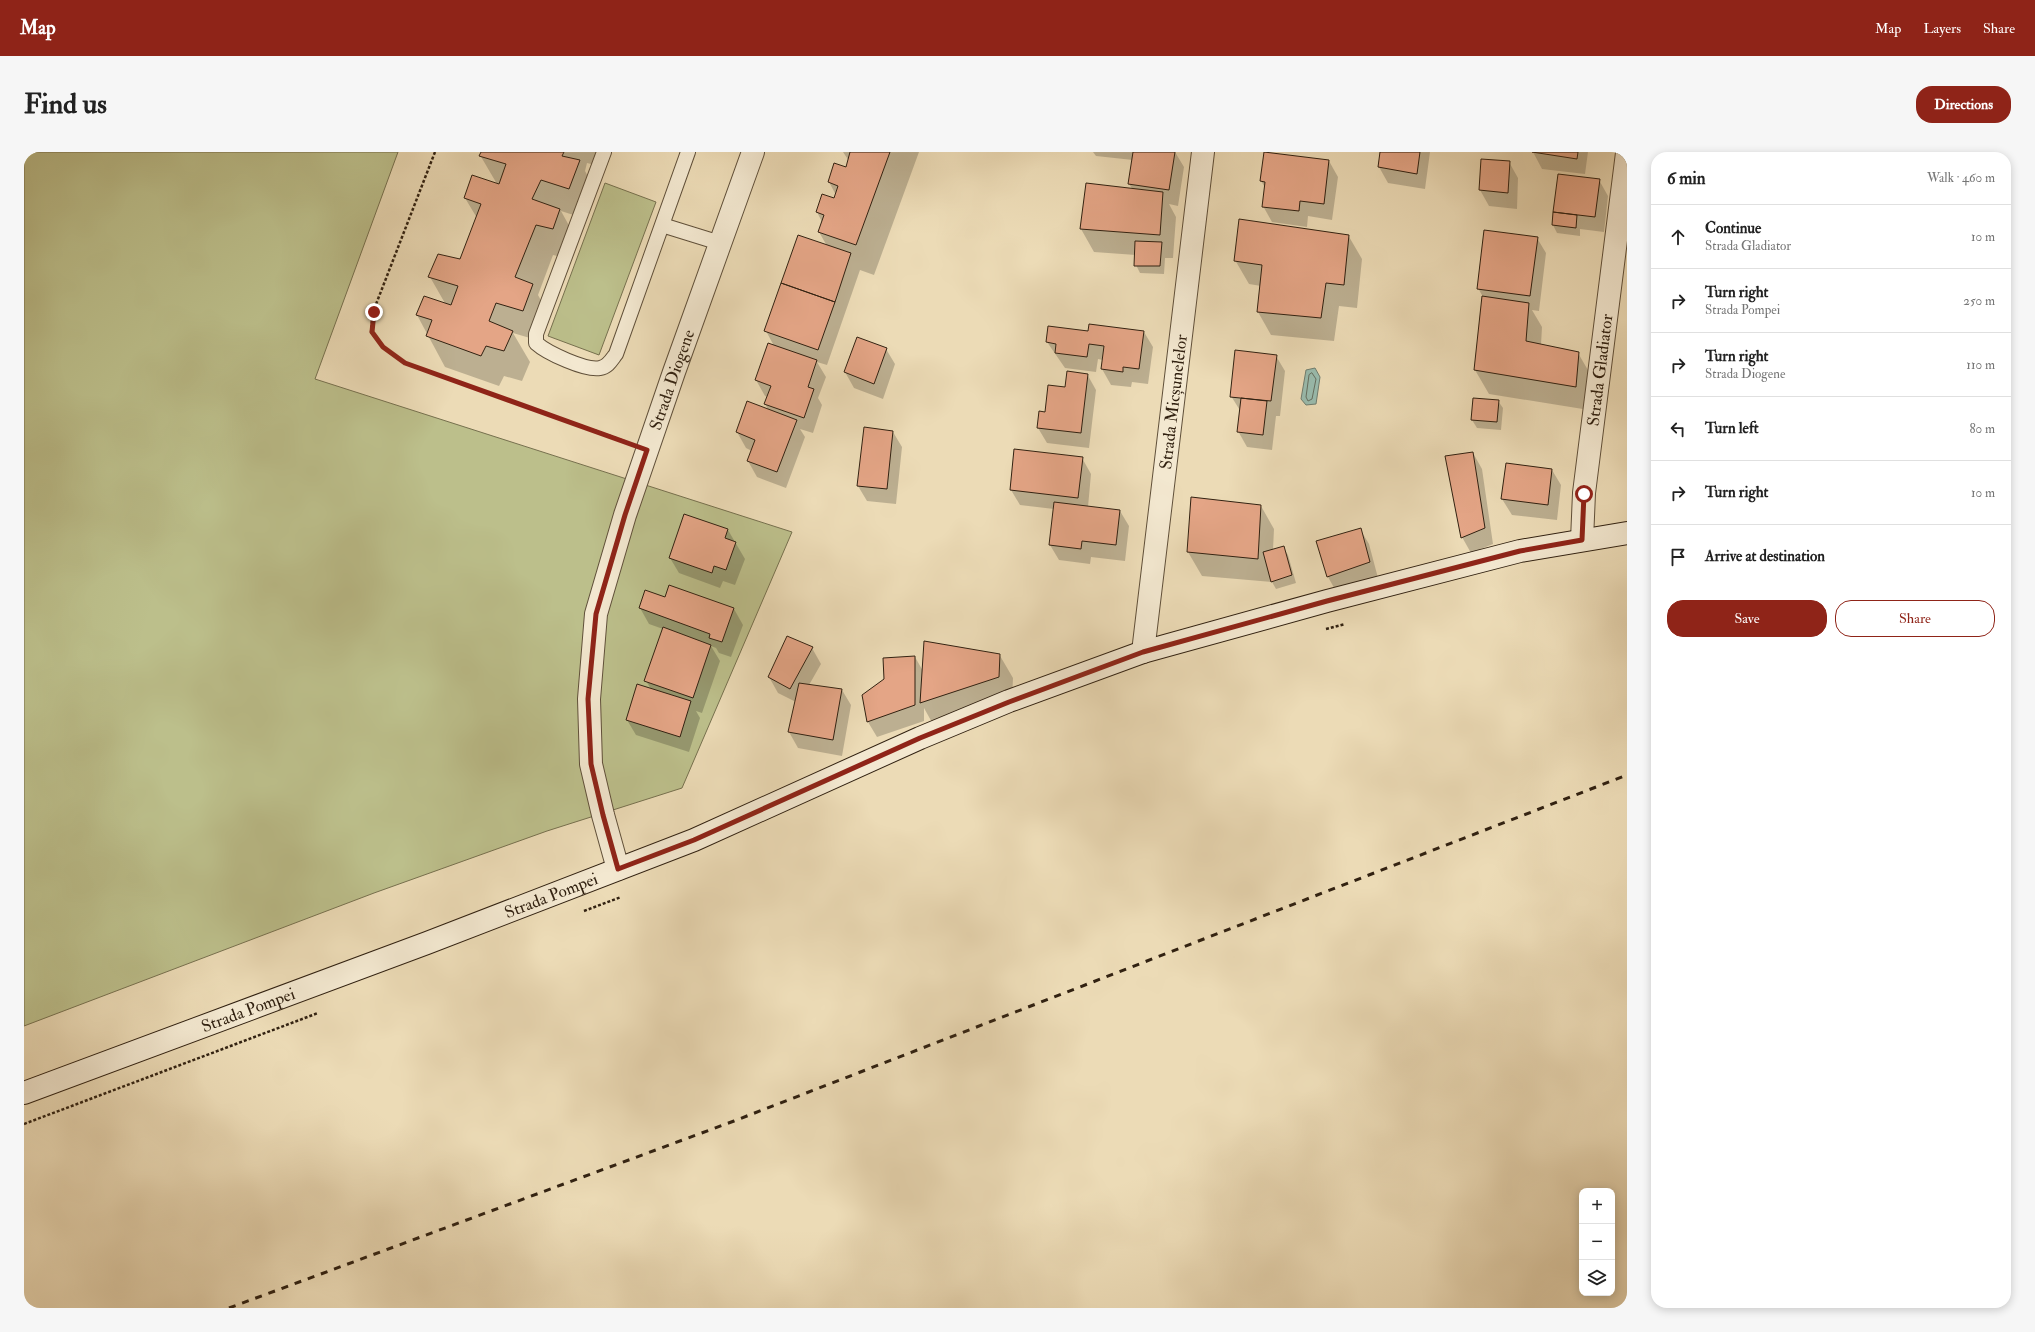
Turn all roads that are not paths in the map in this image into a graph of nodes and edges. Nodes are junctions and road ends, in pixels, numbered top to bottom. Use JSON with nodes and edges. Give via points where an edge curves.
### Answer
{"nodes":[{"id":1,"x":604,"y":152,"type":"edge"},
{"id":2,"x":688,"y":152,"type":"edge"},
{"id":3,"x":754,"y":152,"type":"edge"},
{"id":4,"x":1203,"y":152,"type":"edge"},
{"id":5,"x":1627,"y":153,"type":"edge"},
{"id":6,"x":662,"y":225,"type":"junction"},
{"id":7,"x":720,"y":243,"type":"junction"},
{"id":8,"x":1627,"y":533,"type":"edge"},
{"id":9,"x":1582,"y":540,"type":"junction"},
{"id":10,"x":1143,"y":652,"type":"junction"},
{"id":11,"x":618,"y":869,"type":"junction"},
{"id":12,"x":24,"y":1093,"type":"edge"}],
"edges":[{"from":1,"to":6,"type":"lane","via":[[536,334],[536,344],[544,350],[590,368],[601,368],[610,363],[616,354]]},
{"from":2,"to":6,"type":"lane"},
{"from":3,"to":7,"type":"main road","name":"Strada Diogene"},
{"from":4,"to":10,"type":"main road","name":"Strada Micșunelelor"},
{"from":5,"to":9,"type":"main road","name":"Strada Gladiator","via":[[1584,494]]},
{"from":6,"to":7,"type":"lane"},
{"from":7,"to":11,"type":"main road","name":"Strada Diogene","via":[[625,515],[596,614],[588,699],[591,764]]},
{"from":8,"to":9,"type":"main road","name":"Strada Pompei"},
{"from":9,"to":10,"type":"main road","name":"Strada Pompei","via":[[1520,551]]},
{"from":10,"to":11,"type":"main road","name":"Strada Pompei","via":[[954,724],[694,840]]},
{"from":11,"to":12,"type":"main road","name":"Strada Pompei"}]}
